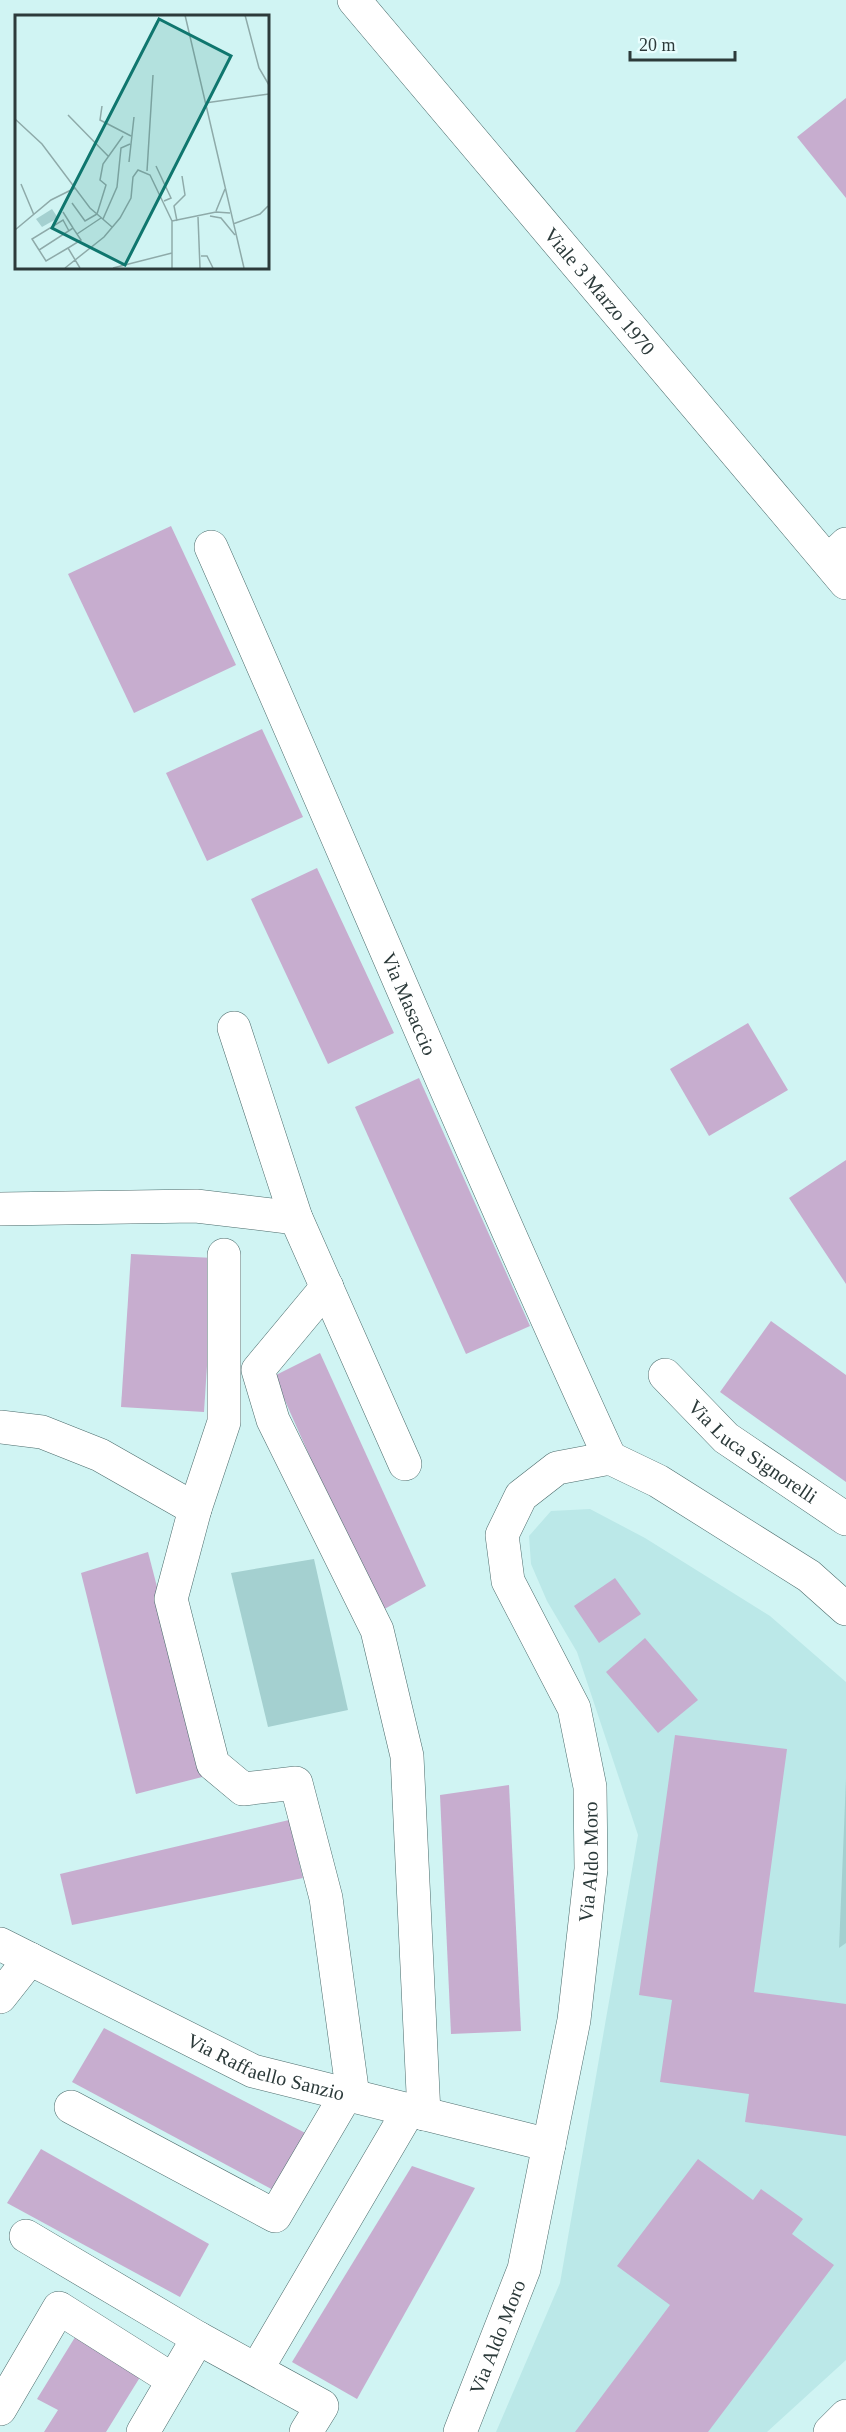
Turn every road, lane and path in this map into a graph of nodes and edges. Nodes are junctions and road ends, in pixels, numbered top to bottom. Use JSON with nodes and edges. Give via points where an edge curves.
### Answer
{"nodes":[{"id":1,"x":354,"y":0,"type":"edge"},
{"id":2,"x":211,"y":547,"type":"dead end"},
{"id":3,"x":840,"y":563,"type":"edge"},
{"id":4,"x":234,"y":1028,"type":"dead end"},
{"id":5,"x":0,"y":1209,"type":"edge"},
{"id":6,"x":296,"y":1218,"type":"junction"},
{"id":7,"x":224,"y":1255,"type":"dead end"},
{"id":8,"x":327,"y":1287,"type":"junction"},
{"id":9,"x":665,"y":1375,"type":"dead end"},
{"id":10,"x":0,"y":1427,"type":"edge"},
{"id":11,"x":610,"y":1458,"type":"junction"},
{"id":12,"x":405,"y":1464,"type":"dead end"},
{"id":13,"x":195,"y":1509,"type":"junction"},
{"id":14,"x":846,"y":1519,"type":"edge"},
{"id":15,"x":846,"y":1609,"type":"edge"},
{"id":16,"x":0,"y":1944,"type":"edge"},
{"id":17,"x":30,"y":1959,"type":"junction"},
{"id":18,"x":0,"y":1997,"type":"edge"},
{"id":19,"x":349,"y":2096,"type":"junction"},
{"id":20,"x":71,"y":2107,"type":"dead end"},
{"id":21,"x":417,"y":2112,"type":"junction"},
{"id":22,"x":549,"y":2145,"type":"junction"},
{"id":23,"x":26,"y":2236,"type":"dead end"},
{"id":24,"x":198,"y":2338,"type":"junction"},
{"id":25,"x":257,"y":2369,"type":"junction"},
{"id":26,"x":173,"y":2380,"type":"junction"},
{"id":27,"x":0,"y":2409,"type":"edge"},
{"id":28,"x":846,"y":2416,"type":"edge"},
{"id":29,"x":143,"y":2432,"type":"edge"},
{"id":30,"x":306,"y":2432,"type":"edge"},
{"id":31,"x":460,"y":2432,"type":"edge"},
{"id":32,"x":830,"y":2432,"type":"edge"}],
"edges":[{"from":1,"to":3,"type":"street","name":"Viale 3 Marzo 1970"},
{"from":2,"to":11,"type":"street","name":"Via Masaccio","via":[[514,1249]]},
{"from":4,"to":6,"type":"street"},
{"from":5,"to":6,"type":"street","via":[[196,1206]]},
{"from":6,"to":8,"type":"street"},
{"from":7,"to":13,"type":"street","via":[[224,1422]]},
{"from":8,"to":12,"type":"street"},
{"from":8,"to":21,"type":"street","via":[[258,1370],[273,1420],[377,1630],[407,1756]]},
{"from":9,"to":14,"type":"street","name":"Via Luca Signorelli","via":[[726,1438]]},
{"from":10,"to":13,"type":"street","via":[[42,1432],[100,1455]]},
{"from":11,"to":15,"type":"street","via":[[658,1481],[809,1576]]},
{"from":11,"to":22,"type":"street","name":"Via Aldo Moro","via":[[557,1468],[521,1496],[502,1536],[508,1581],[574,1708],[590,1787],[591,1869],[576,2009]]},
{"from":13,"to":19,"type":"street","via":[[171,1599],[213,1764],[243,1789],[296,1783],[326,1898]]},
{"from":16,"to":17,"type":"street","name":"Via Raffaello Sanzio"},
{"from":17,"to":18,"type":"street"},
{"from":17,"to":19,"type":"street","name":"Via Raffaello Sanzio","via":[[253,2071]]},
{"from":19,"to":20,"type":"street","via":[[275,2216]]},
{"from":19,"to":21,"type":"street","name":"Via Raffaello Sanzio"},
{"from":21,"to":22,"type":"street","name":"Via Raffaello Sanzio"},
{"from":21,"to":25,"type":"street"},
{"from":22,"to":31,"type":"street","name":"Via Aldo Moro","via":[[524,2269]]},
{"from":23,"to":24,"type":"street"},
{"from":24,"to":25,"type":"street"},
{"from":24,"to":26,"type":"street"},
{"from":25,"to":30,"type":"street","via":[[322,2406]]},
{"from":26,"to":27,"type":"street","via":[[59,2308]]},
{"from":26,"to":29,"type":"street"},
{"from":28,"to":32,"type":"street"}]}
